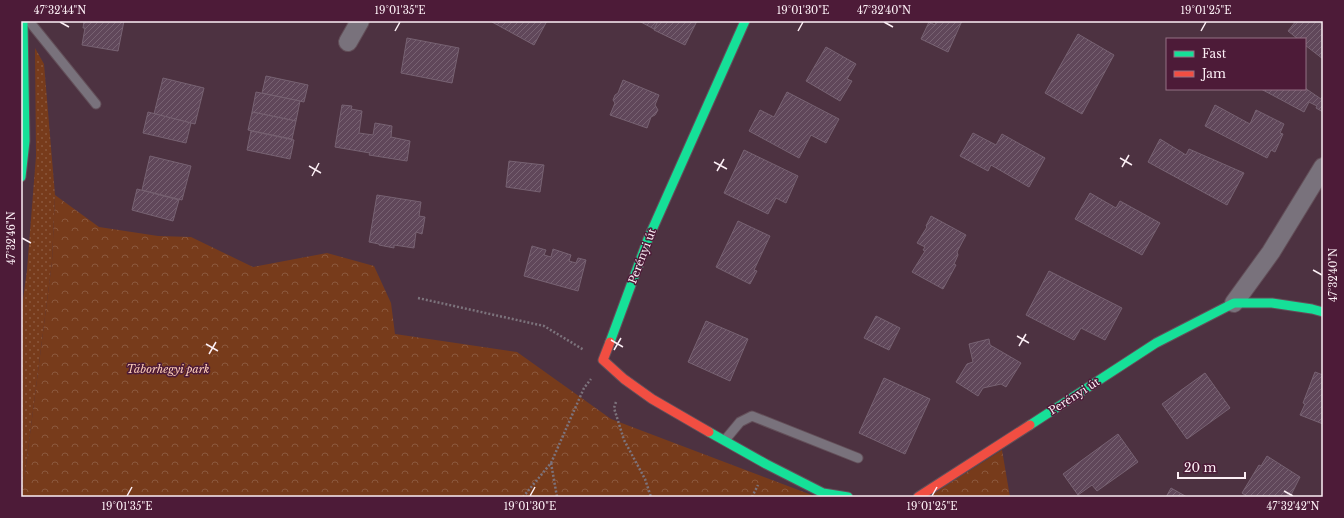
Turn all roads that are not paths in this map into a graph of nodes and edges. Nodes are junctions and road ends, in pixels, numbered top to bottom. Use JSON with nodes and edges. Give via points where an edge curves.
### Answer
{"nodes":[{"id":1,"x":23,"y":21,"type":"edge"},
{"id":2,"x":29,"y":21,"type":"edge"},
{"id":3,"x":360,"y":21,"type":"edge"},
{"id":4,"x":745,"y":21,"type":"edge"},
{"id":5,"x":348,"y":42,"type":"dead end"},
{"id":6,"x":23,"y":79,"type":"edge"},
{"id":7,"x":96,"y":104,"type":"dead end"},
{"id":8,"x":1323,"y":168,"type":"edge"},
{"id":9,"x":21,"y":177,"type":"edge"},
{"id":10,"x":1234,"y":303,"type":"junction"},
{"id":11,"x":1323,"y":312,"type":"edge"},
{"id":12,"x":725,"y":440,"type":"junction"},
{"id":13,"x":858,"y":458,"type":"dead end"},
{"id":14,"x":848,"y":497,"type":"edge"},
{"id":15,"x":918,"y":497,"type":"edge"}],
"edges":[{"from":1,"to":6,"type":"street"},
{"from":2,"to":7,"type":"lane"},
{"from":3,"to":5,"type":"street"},
{"from":4,"to":12,"type":"street","name":"Perényi út","via":[[648,239],[603,360],[624,379],[652,398]]},
{"from":6,"to":9,"type":"street","via":[[25,141]]},
{"from":8,"to":10,"type":"street","name":"Perényi út","via":[[1271,252]]},
{"from":10,"to":11,"type":"street","name":"Perényi út","via":[[1272,303]]},
{"from":10,"to":15,"type":"street","name":"Perényi út","via":[[1156,343]]},
{"from":12,"to":13,"type":"lane","via":[[740,422],[752,416]]},
{"from":12,"to":14,"type":"street","via":[[823,493]]}]}
